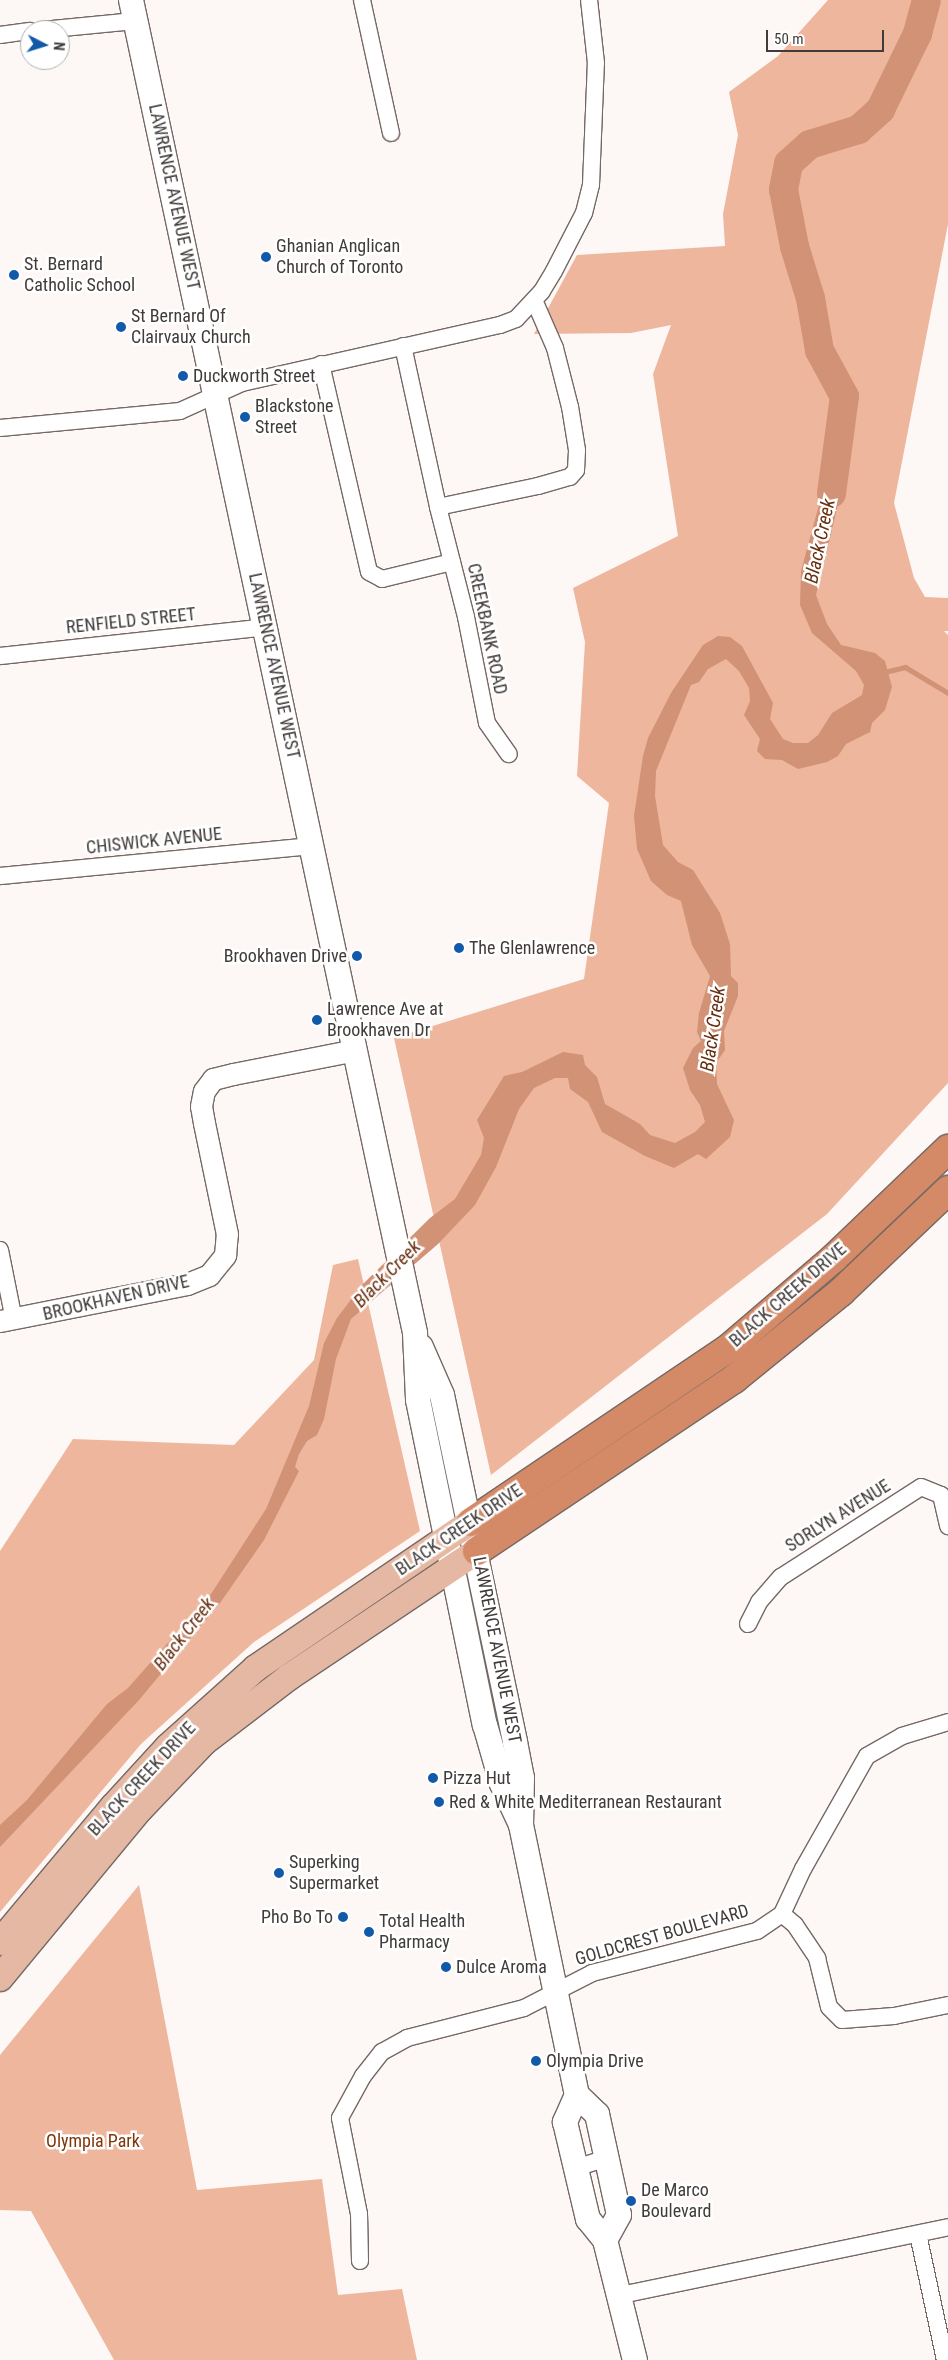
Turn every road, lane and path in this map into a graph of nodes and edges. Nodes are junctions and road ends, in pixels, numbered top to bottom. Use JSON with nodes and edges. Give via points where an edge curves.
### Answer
{"nodes":[{"id":1,"x":362,"y":0,"type":"edge"},
{"id":2,"x":593,"y":1,"type":"edge"},
{"id":3,"x":133,"y":10,"type":"edge"},
{"id":4,"x":70,"y":24,"type":"edge"},
{"id":5,"x":20,"y":32,"type":"edge"},
{"id":6,"x":0,"y":35,"type":"edge"},
{"id":7,"x":391,"y":133,"type":"dead end"},
{"id":8,"x":534,"y":300,"type":"junction"},
{"id":9,"x":404,"y":346,"type":"junction"},
{"id":10,"x":321,"y":364,"type":"junction"},
{"id":11,"x":216,"y":395,"type":"junction"},
{"id":12,"x":0,"y":428,"type":"edge"},
{"id":13,"x":438,"y":507,"type":"junction"},
{"id":14,"x":452,"y":562,"type":"junction"},
{"id":15,"x":266,"y":627,"type":"junction"},
{"id":16,"x":0,"y":656,"type":"edge"},
{"id":17,"x":509,"y":754,"type":"dead end"},
{"id":18,"x":312,"y":846,"type":"junction"},
{"id":19,"x":0,"y":876,"type":"edge"},
{"id":20,"x":355,"y":1050,"type":"junction"},
{"id":21,"x":948,"y":1149,"type":"edge"},
{"id":22,"x":948,"y":1190,"type":"edge"},
{"id":23,"x":0,"y":1250,"type":"edge"},
{"id":24,"x":7,"y":1320,"type":"edge"},
{"id":25,"x":415,"y":1334,"type":"junction"},
{"id":26,"x":471,"y":1522,"type":"junction"},
{"id":27,"x":948,"y":1526,"type":"edge"},
{"id":28,"x":447,"y":1539,"type":"junction"},
{"id":29,"x":477,"y":1551,"type":"junction"},
{"id":30,"x":452,"y":1568,"type":"junction"},
{"id":31,"x":748,"y":1624,"type":"dead end"},
{"id":32,"x":948,"y":1722,"type":"edge"},
{"id":33,"x":521,"y":1825,"type":"junction"},
{"id":34,"x":782,"y":1914,"type":"junction"},
{"id":35,"x":0,"y":1942,"type":"edge"},
{"id":36,"x":0,"y":1978,"type":"edge"},
{"id":37,"x":554,"y":1992,"type":"junction"},
{"id":38,"x":948,"y":2005,"type":"edge"},
{"id":39,"x":576,"y":2095,"type":"junction"},
{"id":40,"x":607,"y":2158,"type":"junction"},
{"id":41,"x":576,"y":2168,"type":"junction"},
{"id":42,"x":948,"y":2227,"type":"edge"},
{"id":43,"x":918,"y":2234,"type":"junction"},
{"id":44,"x":605,"y":2240,"type":"junction"},
{"id":45,"x":360,"y":2261,"type":"dead end"},
{"id":46,"x":621,"y":2294,"type":"junction"},
{"id":47,"x":635,"y":2360,"type":"edge"},
{"id":48,"x":945,"y":2360,"type":"edge"}],
"edges":[{"from":1,"to":7,"type":"street"},
{"from":2,"to":8,"type":"street","via":[[596,62],[591,185],[572,238]]},
{"from":3,"to":4,"type":"street"},
{"from":3,"to":11,"type":"main road","name":"LAWRENCE AVENUE WEST"},
{"from":5,"to":6,"type":"street"},
{"from":8,"to":9,"type":"street","via":[[516,319],[500,325]]},
{"from":8,"to":13,"type":"street","via":[[555,348],[570,407],[577,450],[576,470],[570,477],[538,486]]},
{"from":9,"to":10,"type":"street"},
{"from":9,"to":13,"type":"street","name":"CREEKBANK ROAD"},
{"from":10,"to":11,"type":"street","via":[[242,383]]},
{"from":10,"to":14,"type":"street","via":[[369,572],[382,579]]},
{"from":11,"to":12,"type":"street","via":[[180,411]]},
{"from":11,"to":15,"type":"main road","name":"LAWRENCE AVENUE WEST"},
{"from":13,"to":14,"type":"street","name":"CREEKBANK ROAD"},
{"from":14,"to":17,"type":"street","name":"CREEKBANK ROAD","via":[[487,723]]},
{"from":15,"to":16,"type":"street","name":"RENFIELD STREET"},
{"from":15,"to":18,"type":"main road","name":"LAWRENCE AVENUE WEST"},
{"from":18,"to":19,"type":"street","name":"CHISWICK AVENUE"},
{"from":18,"to":20,"type":"main road","name":"LAWRENCE AVENUE WEST"},
{"from":20,"to":24,"type":"street","name":"BROOKHAVEN DRIVE","via":[[214,1079],[204,1091],[204,1123],[228,1234],[225,1255],[217,1268],[187,1284]]},
{"from":20,"to":25,"type":"main road","name":"LAWRENCE AVENUE WEST"},
{"from":21,"to":26,"type":"highway","name":"BLACK CREEK DRIVE","via":[[834,1258],[729,1348]]},
{"from":22,"to":29,"type":"highway","name":"BLACK CREEK DRIVE","via":[[841,1292],[734,1379]]},
{"from":23,"to":24,"type":"street"},
{"from":25,"to":26,"type":"main road","name":"LAWRENCE AVENUE WEST","via":[[442,1395]]},
{"from":25,"to":28,"type":"main road","name":"LAWRENCE AVENUE WEST","via":[[418,1400]]},
{"from":26,"to":28,"type":"main road","name":"BLACK CREEK DRIVE"},
{"from":26,"to":29,"type":"main road","name":"LAWRENCE AVENUE WEST"},
{"from":27,"to":31,"type":"street","name":"SORLYN AVENUE","via":[[941,1495],[922,1487],[781,1577],[759,1602]]},
{"from":28,"to":30,"type":"main road","name":"LAWRENCE AVENUE WEST"},
{"from":28,"to":35,"type":"main road","name":"BLACK CREEK DRIVE","via":[[248,1674],[168,1747],[119,1800]]},
{"from":29,"to":30,"type":"main road","name":"BLACK CREEK DRIVE"},
{"from":29,"to":33,"type":"main road","name":"LAWRENCE AVENUE WEST","via":[[522,1778]]},
{"from":30,"to":33,"type":"main road","name":"LAWRENCE AVENUE WEST","via":[[485,1725],[502,1784]]},
{"from":30,"to":36,"type":"main road","name":"BLACK CREEK DRIVE","via":[[289,1676],[204,1742],[140,1809]]},
{"from":32,"to":34,"type":"street","via":[[902,1736],[867,1756],[803,1869]]},
{"from":33,"to":37,"type":"main road","name":"LAWRENCE AVENUE WEST"},
{"from":34,"to":37,"type":"street","name":"GOLDCREST BOULEVARD","via":[[757,1931],[734,1939],[592,1973]]},
{"from":34,"to":38,"type":"street","via":[[795,1925],[817,1958],[829,2007],[842,2020],[894,2016]]},
{"from":37,"to":39,"type":"main road","name":"LAWRENCE AVENUE WEST"},
{"from":37,"to":45,"type":"street","via":[[524,2008],[407,2038],[382,2052],[363,2076],[340,2118],[359,2214]]},
{"from":39,"to":40,"type":"main road","via":[[597,2114]]},
{"from":39,"to":41,"type":"main road","via":[[565,2122]]},
{"from":40,"to":41,"type":"street"},
{"from":40,"to":44,"type":"main road","via":[[619,2215]]},
{"from":41,"to":44,"type":"main road","via":[[588,2219]]},
{"from":42,"to":43,"type":"street"},
{"from":43,"to":46,"type":"street"},
{"from":43,"to":48,"type":"street"},
{"from":44,"to":46,"type":"main road"},
{"from":46,"to":47,"type":"main road"}]}
